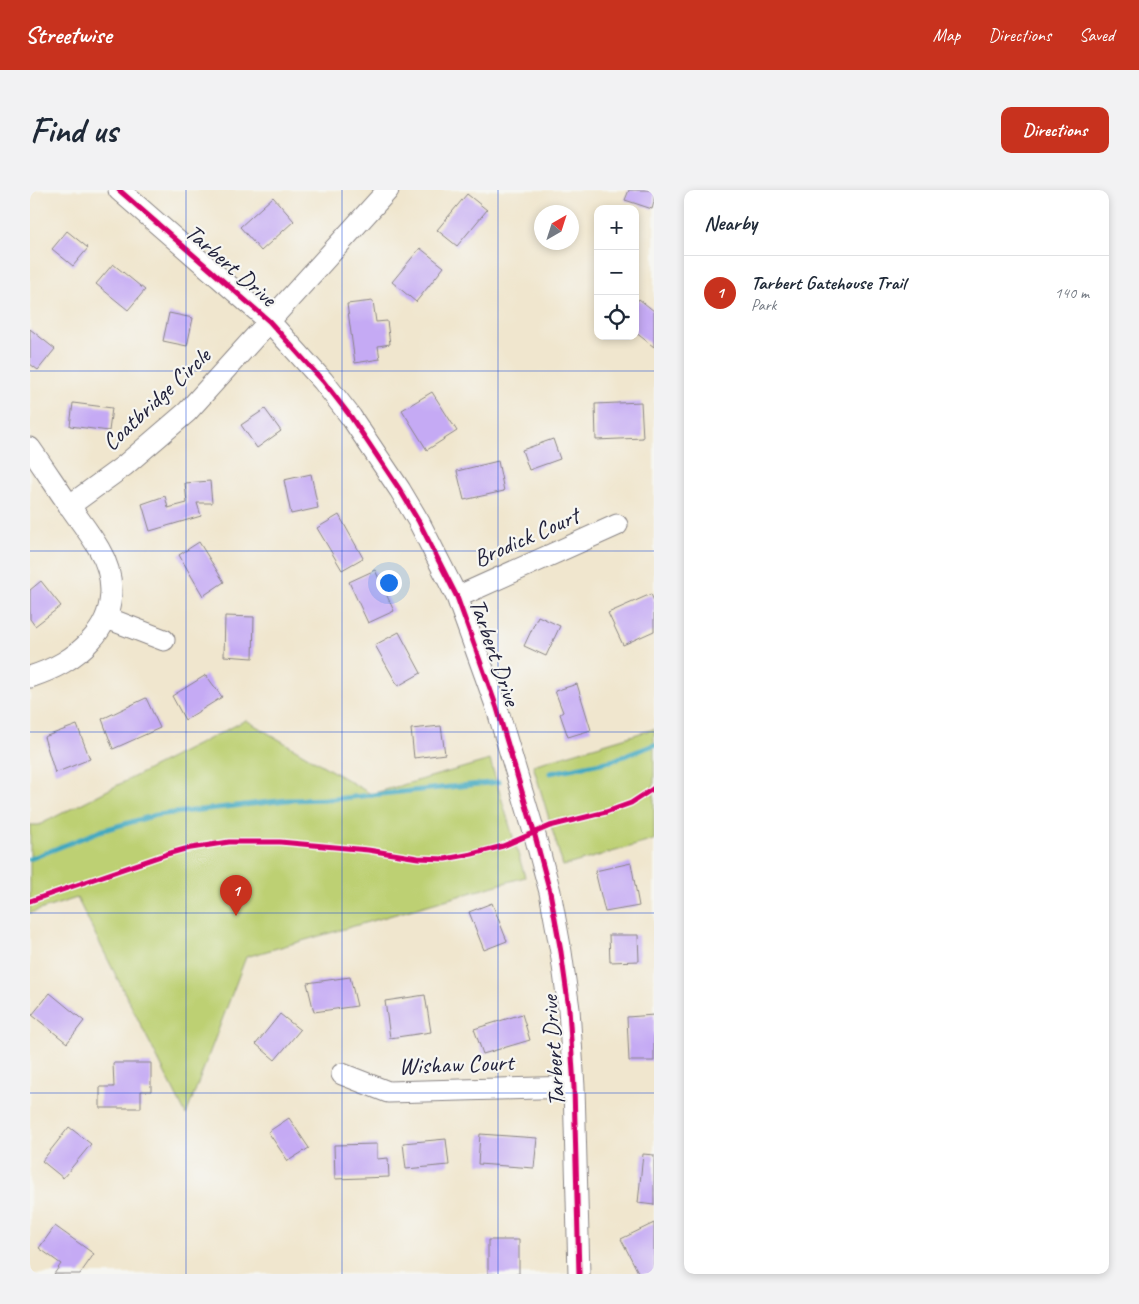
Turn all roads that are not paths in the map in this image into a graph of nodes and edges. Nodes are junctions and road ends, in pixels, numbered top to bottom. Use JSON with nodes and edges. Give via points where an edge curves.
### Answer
{"nodes":[{"id":1,"x":118,"y":190,"type":"edge"},
{"id":2,"x":388,"y":190,"type":"edge"},
{"id":3,"x":269,"y":321,"type":"junction"},
{"id":4,"x":30,"y":448,"type":"edge"},
{"id":5,"x":70,"y":506,"type":"junction"},
{"id":6,"x":617,"y":525,"type":"dead end"},
{"id":7,"x":457,"y":597,"type":"junction"},
{"id":8,"x":107,"y":618,"type":"junction"},
{"id":9,"x":164,"y":640,"type":"dead end"},
{"id":10,"x":30,"y":677,"type":"edge"},
{"id":11,"x":342,"y":1074,"type":"dead end"},
{"id":12,"x":574,"y":1087,"type":"junction"},
{"id":13,"x":579,"y":1274,"type":"edge"}],
"edges":[{"from":1,"to":3,"type":"street","name":"Tarbert Drive"},
{"from":2,"to":3,"type":"street","name":"Coatbridge Circle"},
{"from":3,"to":5,"type":"street","name":"Coatbridge Circle","via":[[187,412],[124,466]]},
{"from":3,"to":7,"type":"street","name":"Tarbert Drive","via":[[323,381],[378,457],[419,522]]},
{"from":4,"to":5,"type":"street"},
{"from":5,"to":8,"type":"street","via":[[100,550],[109,573],[111,598]]},
{"from":6,"to":7,"type":"street","name":"Brodick Court"},
{"from":7,"to":12,"type":"street","name":"Tarbert Drive","via":[[497,708],[550,892],[569,1009]]},
{"from":8,"to":9,"type":"street"},
{"from":8,"to":10,"type":"street","via":[[99,632],[74,655],[59,666]]},
{"from":11,"to":12,"type":"street","name":"Wishaw Court","via":[[388,1092]]},
{"from":12,"to":13,"type":"street","name":"Tarbert Drive"}]}
